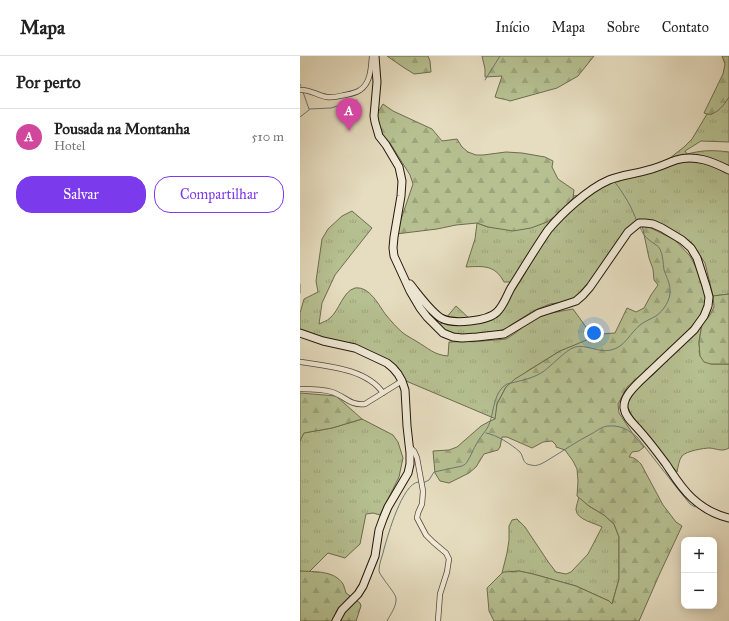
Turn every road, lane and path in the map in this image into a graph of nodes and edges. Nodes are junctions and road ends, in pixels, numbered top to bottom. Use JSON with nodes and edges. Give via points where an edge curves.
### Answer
{"nodes":[{"id":1,"x":374,"y":56,"type":"edge"},
{"id":2,"x":300,"y":90,"type":"edge"},
{"id":3,"x":729,"y":170,"type":"edge"},
{"id":4,"x":404,"y":276,"type":"junction"},
{"id":5,"x":300,"y":333,"type":"edge"},
{"id":6,"x":301,"y":362,"type":"dead end"},
{"id":7,"x":402,"y":381,"type":"junction"},
{"id":8,"x":300,"y":389,"type":"edge"},
{"id":9,"x":383,"y":393,"type":"junction"},
{"id":10,"x":410,"y":447,"type":"junction"},
{"id":11,"x":729,"y":518,"type":"edge"},
{"id":12,"x":336,"y":621,"type":"edge"},
{"id":13,"x":438,"y":621,"type":"edge"}],
"edges":[{"from":1,"to":2,"type":"street","via":[[369,77],[360,90],[351,94],[327,97]]},
{"from":1,"to":4,"type":"main road","via":[[377,82],[374,122],[379,136],[399,167],[402,181],[393,248]]},
{"from":3,"to":4,"type":"main road","via":[[700,159],[683,158],[610,180],[597,187],[576,202],[548,230],[502,306],[490,317],[445,320],[435,313]]},
{"from":4,"to":11,"type":"main road","via":[[420,308],[443,333],[462,338],[495,336],[504,334],[538,313],[567,304],[583,295],[628,232],[639,224],[653,224],[682,240],[697,258],[709,297],[708,306],[694,330],[630,391],[624,407],[630,420],[684,490],[699,504]]},
{"from":5,"to":7,"type":"main road","via":[[363,351],[387,363]]},
{"from":6,"to":9,"type":"street","via":[[349,371],[371,381]]},
{"from":7,"to":9,"type":"street"},
{"from":7,"to":10,"type":"main road"},
{"from":8,"to":9,"type":"street","via":[[333,392],[354,404],[365,404]]},
{"from":10,"to":12,"type":"main road","via":[[408,473],[383,519],[370,572],[358,594],[342,610]]},
{"from":10,"to":13,"type":"street","via":[[417,458],[423,491],[417,518],[426,535],[449,559],[440,594]]}]}
